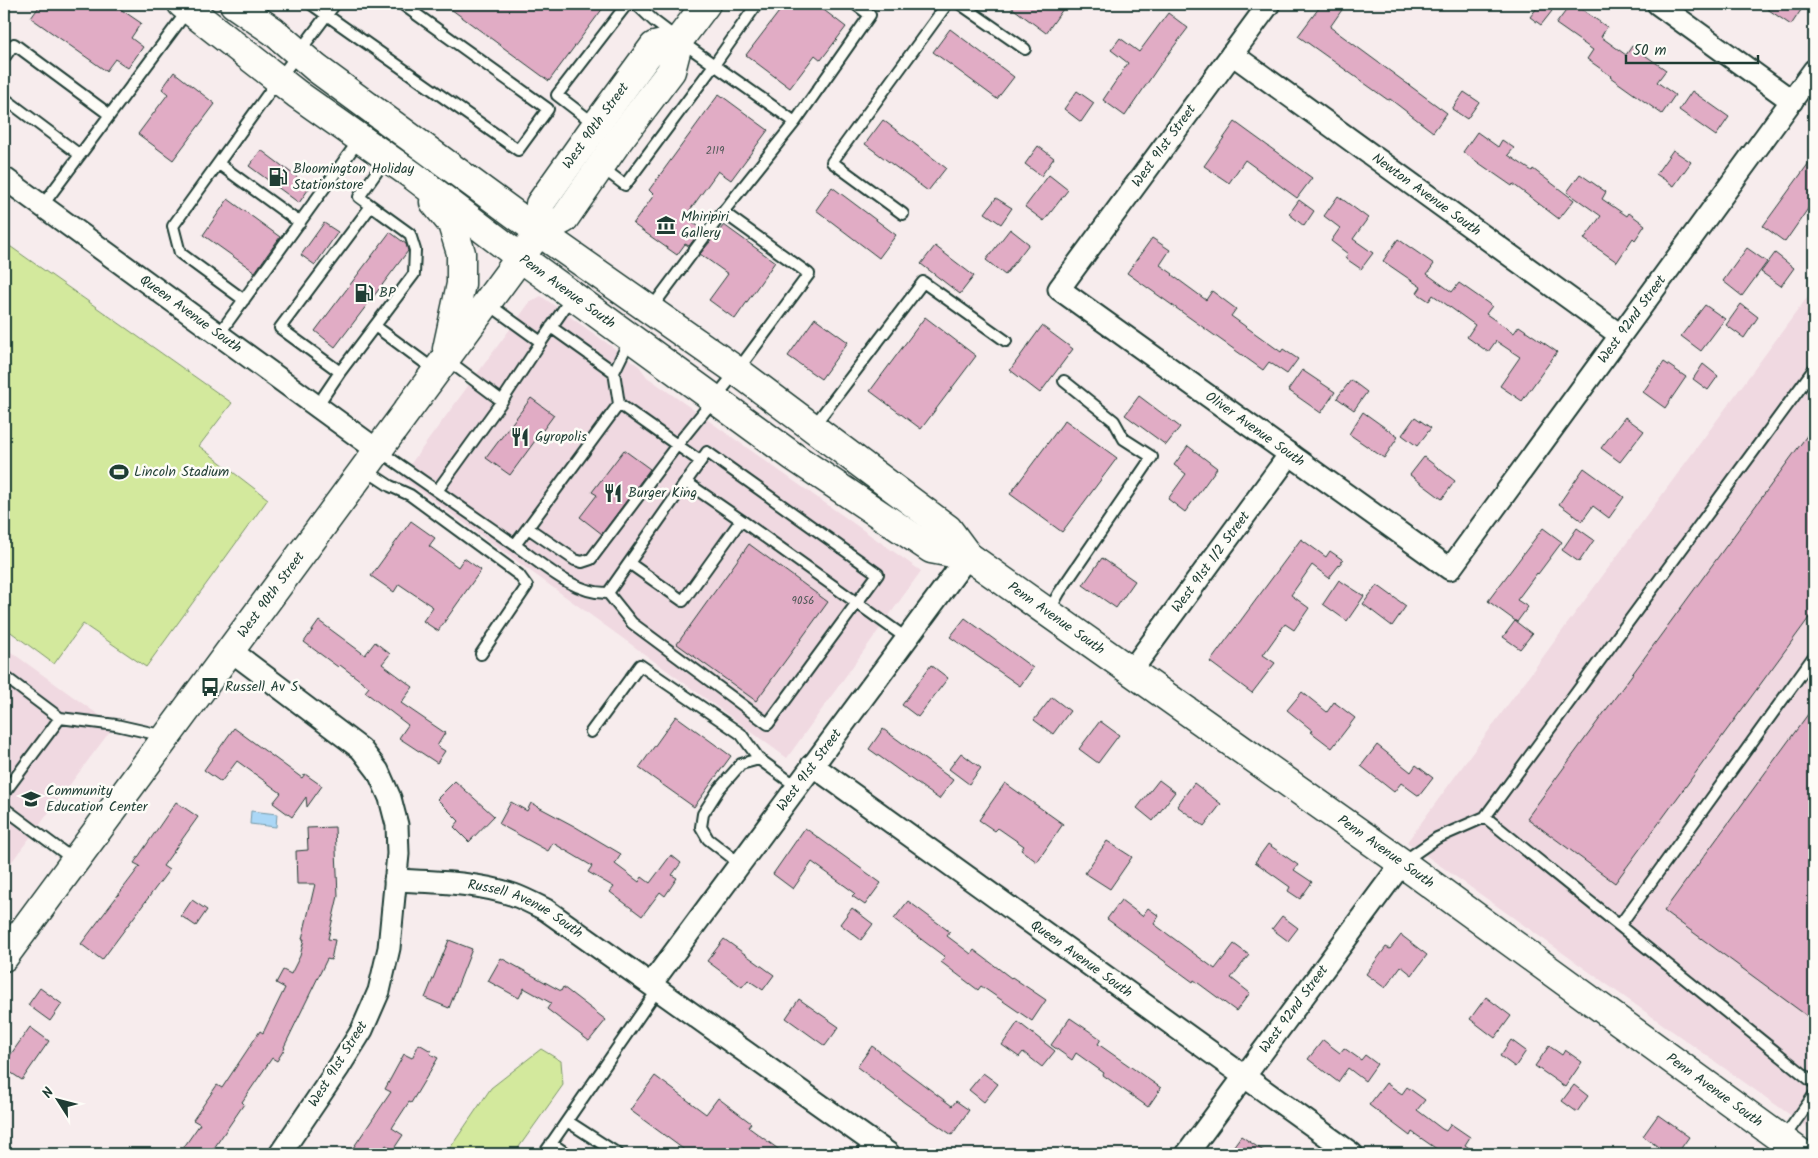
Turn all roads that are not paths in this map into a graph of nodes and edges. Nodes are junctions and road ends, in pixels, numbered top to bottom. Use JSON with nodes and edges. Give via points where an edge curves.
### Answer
{"nodes":[{"id":1,"x":234,"y":4,"type":"edge"},
{"id":2,"x":311,"y":4,"type":"edge"},
{"id":3,"x":335,"y":4,"type":"edge"},
{"id":4,"x":402,"y":4,"type":"edge"},
{"id":5,"x":627,"y":4,"type":"edge"},
{"id":6,"x":636,"y":4,"type":"edge"},
{"id":7,"x":706,"y":4,"type":"edge"},
{"id":8,"x":757,"y":4,"type":"edge"},
{"id":9,"x":855,"y":4,"type":"edge"},
{"id":10,"x":947,"y":4,"type":"edge"},
{"id":11,"x":960,"y":4,"type":"edge"},
{"id":12,"x":1269,"y":4,"type":"edge"},
{"id":13,"x":1658,"y":4,"type":"edge"},
{"id":14,"x":185,"y":6,"type":"edge"},
{"id":15,"x":327,"y":16,"type":"junction"},
{"id":16,"x":679,"y":40,"type":"junction"},
{"id":17,"x":1025,"y":49,"type":"dead end"},
{"id":18,"x":297,"y":53,"type":"junction"},
{"id":19,"x":1232,"y":54,"type":"junction"},
{"id":20,"x":4,"y":58,"type":"edge"},
{"id":21,"x":714,"y":65,"type":"junction"},
{"id":22,"x":1814,"y":70,"type":"edge"},
{"id":23,"x":278,"y":80,"type":"junction"},
{"id":24,"x":557,"y":95,"type":"junction"},
{"id":25,"x":4,"y":98,"type":"edge"},
{"id":26,"x":1792,"y":101,"type":"junction"},
{"id":27,"x":548,"y":109,"type":"junction"},
{"id":28,"x":110,"y":114,"type":"junction"},
{"id":29,"x":795,"y":122,"type":"junction"},
{"id":30,"x":596,"y":125,"type":"junction"},
{"id":31,"x":360,"y":140,"type":"junction"},
{"id":32,"x":80,"y":155,"type":"junction"},
{"id":33,"x":387,"y":158,"type":"junction"},
{"id":34,"x":219,"y":164,"type":"junction"},
{"id":35,"x":600,"y":167,"type":"junction"},
{"id":36,"x":412,"y":175,"type":"junction"},
{"id":37,"x":4,"y":178,"type":"edge"},
{"id":38,"x":42,"y":206,"type":"junction"},
{"id":39,"x":371,"y":206,"type":"junction"},
{"id":40,"x":724,"y":212,"type":"junction"},
{"id":41,"x":903,"y":214,"type":"dead end"},
{"id":42,"x":300,"y":223,"type":"junction"},
{"id":43,"x":539,"y":232,"type":"junction"},
{"id":44,"x":521,"y":258,"type":"junction"},
{"id":45,"x":1059,"y":289,"type":"joint"},
{"id":46,"x":572,"y":296,"type":"junction"},
{"id":47,"x":244,"y":300,"type":"junction"},
{"id":48,"x":486,"y":302,"type":"junction"},
{"id":49,"x":650,"y":311,"type":"junction"},
{"id":50,"x":375,"y":326,"type":"junction"},
{"id":51,"x":551,"y":327,"type":"junction"},
{"id":52,"x":219,"y":334,"type":"junction"},
{"id":53,"x":1620,"y":335,"type":"junction"},
{"id":54,"x":631,"y":338,"type":"junction"},
{"id":55,"x":1006,"y":341,"type":"dead end"},
{"id":56,"x":541,"y":342,"type":"junction"},
{"id":57,"x":440,"y":365,"type":"junction"},
{"id":58,"x":1814,"y":369,"type":"edge"},
{"id":59,"x":340,"y":372,"type":"junction"},
{"id":60,"x":614,"y":372,"type":"junction"},
{"id":61,"x":737,"y":372,"type":"junction"},
{"id":62,"x":1064,"y":381,"type":"dead end"},
{"id":63,"x":712,"y":399,"type":"junction"},
{"id":64,"x":502,"y":401,"type":"junction"},
{"id":65,"x":619,"y":404,"type":"junction"},
{"id":66,"x":317,"y":406,"type":"junction"},
{"id":67,"x":813,"y":428,"type":"junction"},
{"id":68,"x":676,"y":445,"type":"junction"},
{"id":69,"x":1290,"y":454,"type":"junction"},
{"id":70,"x":370,"y":459,"type":"junction"},
{"id":71,"x":700,"y":461,"type":"junction"},
{"id":72,"x":686,"y":482,"type":"junction"},
{"id":73,"x":437,"y":491,"type":"junction"},
{"id":74,"x":741,"y":520,"type":"junction"},
{"id":75,"x":528,"y":528,"type":"junction"},
{"id":76,"x":515,"y":545,"type":"junction"},
{"id":77,"x":968,"y":556,"type":"junction"},
{"id":78,"x":629,"y":563,"type":"junction"},
{"id":79,"x":1450,"y":569,"type":"joint"},
{"id":80,"x":608,"y":593,"type":"junction"},
{"id":81,"x":857,"y":602,"type":"junction"},
{"id":82,"x":1049,"y":612,"type":"junction"},
{"id":83,"x":906,"y":638,"type":"junction"},
{"id":84,"x":230,"y":650,"type":"junction"},
{"id":85,"x":481,"y":654,"type":"dead end"},
{"id":86,"x":1814,"y":656,"type":"edge"},
{"id":87,"x":1131,"y":671,"type":"junction"},
{"id":88,"x":4,"y":676,"type":"edge"},
{"id":89,"x":60,"y":718,"type":"junction"},
{"id":90,"x":591,"y":732,"type":"dead end"},
{"id":91,"x":167,"y":736,"type":"junction"},
{"id":92,"x":759,"y":759,"type":"junction"},
{"id":93,"x":812,"y":765,"type":"junction"},
{"id":94,"x":796,"y":786,"type":"junction"},
{"id":95,"x":4,"y":793,"type":"edge"},
{"id":96,"x":4,"y":808,"type":"edge"},
{"id":97,"x":1485,"y":817,"type":"junction"},
{"id":98,"x":75,"y":861,"type":"junction"},
{"id":99,"x":1402,"y":863,"type":"junction"},
{"id":100,"x":740,"y":864,"type":"junction"},
{"id":101,"x":395,"y":880,"type":"junction"},
{"id":102,"x":1620,"y":925,"type":"junction"},
{"id":103,"x":4,"y":957,"type":"edge"},
{"id":104,"x":655,"y":987,"type":"junction"},
{"id":105,"x":1244,"y":1076,"type":"junction"},
{"id":106,"x":1814,"y":1083,"type":"edge"},
{"id":107,"x":1814,"y":1095,"type":"edge"},
{"id":108,"x":567,"y":1121,"type":"junction"},
{"id":109,"x":551,"y":1144,"type":"junction"},
{"id":110,"x":1792,"y":1147,"type":"edge"},
{"id":111,"x":866,"y":1148,"type":"edge"},
{"id":112,"x":280,"y":1154,"type":"edge"},
{"id":113,"x":544,"y":1154,"type":"edge"},
{"id":114,"x":567,"y":1154,"type":"edge"},
{"id":115,"x":618,"y":1154,"type":"edge"},
{"id":116,"x":889,"y":1154,"type":"edge"},
{"id":117,"x":1187,"y":1154,"type":"edge"},
{"id":118,"x":1352,"y":1154,"type":"edge"}],
"edges":[{"from":1,"to":18,"type":"main road","name":"Penn Avenue South"},
{"from":2,"to":15,"type":"lane"},
{"from":3,"to":15,"type":"lane"},
{"from":4,"to":27,"type":"lane"},
{"from":5,"to":24,"type":"lane"},
{"from":6,"to":16,"type":"lane"},
{"from":7,"to":16,"type":"main road","name":"West 90th Street"},
{"from":8,"to":21,"type":"lane"},
{"from":9,"to":29,"type":"lane","via":[[870,15]]},
{"from":10,"to":41,"type":"lane","via":[[832,162]]},
{"from":11,"to":17,"type":"lane"},
{"from":12,"to":19,"type":"street","name":"West 91st Street"},
{"from":13,"to":26,"type":"street"},
{"from":14,"to":23,"type":"main road","name":"Penn Avenue South"},
{"from":14,"to":28,"type":"lane"},
{"from":15,"to":18,"type":"lane"},
{"from":15,"to":27,"type":"lane","via":[[518,150]]},
{"from":16,"to":21,"type":"lane"},
{"from":16,"to":30,"type":"main road","name":"West 90th Street","via":[[654,46]]},
{"from":16,"to":35,"type":"main road","name":"West 90th Street","via":[[671,71]]},
{"from":18,"to":23,"type":"lane"},
{"from":18,"to":43,"type":"main road","name":"Penn Avenue South"},
{"from":19,"to":45,"type":"street","name":"West 91st Street"},
{"from":19,"to":53,"type":"street","name":"Newton Avenue South"},
{"from":20,"to":28,"type":"lane","via":[[14,44]]},
{"from":21,"to":29,"type":"lane"},
{"from":21,"to":35,"type":"lane","via":[[625,185]]},
{"from":22,"to":26,"type":"street","name":"West 92nd Street"},
{"from":23,"to":31,"type":"main road","name":"Penn Avenue South"},
{"from":23,"to":34,"type":"lane"},
{"from":24,"to":27,"type":"lane"},
{"from":24,"to":30,"type":"lane"},
{"from":25,"to":32,"type":"lane"},
{"from":26,"to":53,"type":"street","name":"West 92nd Street"},
{"from":28,"to":32,"type":"lane"},
{"from":29,"to":40,"type":"lane"},
{"from":30,"to":43,"type":"main road","name":"West 90th Street","via":[[540,204]]},
{"from":31,"to":33,"type":"main road","name":"Penn Avenue South"},
{"from":31,"to":42,"type":"lane"},
{"from":32,"to":38,"type":"lane"},
{"from":33,"to":36,"type":"main road","name":"Penn Avenue South"},
{"from":33,"to":39,"type":"lane","via":[[359,197]]},
{"from":34,"to":42,"type":"lane"},
{"from":34,"to":47,"type":"lane","via":[[173,226],[180,253]]},
{"from":35,"to":43,"type":"main road","name":"West 90th Street","via":[[564,219]]},
{"from":36,"to":44,"type":"main road","name":"Penn Avenue South"},
{"from":36,"to":57,"type":"main road","via":[[452,224],[461,253],[461,284]]},
{"from":37,"to":38,"type":"street","name":"Queen Avenue South"},
{"from":38,"to":52,"type":"street","name":"Queen Avenue South"},
{"from":39,"to":50,"type":"lane","via":[[410,234],[415,250],[414,274]]},
{"from":39,"to":59,"type":"lane","via":[[280,328]]},
{"from":40,"to":49,"type":"lane"},
{"from":40,"to":61,"type":"lane","via":[[809,274]]},
{"from":42,"to":47,"type":"lane"},
{"from":43,"to":44,"type":"main road","name":"West 90th Street"},
{"from":43,"to":49,"type":"main road","name":"Penn Avenue South"},
{"from":44,"to":46,"type":"main road","name":"Penn Avenue South"},
{"from":44,"to":48,"type":"main road","name":"West 90th Street"},
{"from":45,"to":69,"type":"street","name":"Oliver Avenue South"},
{"from":46,"to":51,"type":"lane"},
{"from":46,"to":54,"type":"main road","name":"Penn Avenue South"},
{"from":47,"to":52,"type":"lane"},
{"from":48,"to":56,"type":"lane"},
{"from":48,"to":57,"type":"main road","name":"West 90th Street"},
{"from":49,"to":61,"type":"main road","name":"Penn Avenue South"},
{"from":50,"to":57,"type":"lane"},
{"from":50,"to":59,"type":"lane"},
{"from":51,"to":56,"type":"lane"},
{"from":51,"to":60,"type":"lane"},
{"from":52,"to":66,"type":"street","name":"Queen Avenue South"},
{"from":53,"to":79,"type":"street","name":"West 92nd Street"},
{"from":54,"to":60,"type":"lane"},
{"from":54,"to":63,"type":"main road","name":"Penn Avenue South"},
{"from":55,"to":67,"type":"lane","via":[[923,282]]},
{"from":56,"to":64,"type":"lane"},
{"from":57,"to":64,"type":"lane"},
{"from":57,"to":70,"type":"main road","name":"West 90th Street"},
{"from":58,"to":97,"type":"lane"},
{"from":59,"to":66,"type":"lane"},
{"from":60,"to":65,"type":"lane"},
{"from":61,"to":63,"type":"lane"},
{"from":61,"to":67,"type":"main road","name":"Penn Avenue South"},
{"from":62,"to":82,"type":"lane","via":[[1114,421],[1124,439],[1152,458]]},
{"from":63,"to":68,"type":"lane"},
{"from":63,"to":77,"type":"main road","name":"Penn Avenue South","via":[[931,549]]},
{"from":64,"to":73,"type":"lane"},
{"from":65,"to":68,"type":"lane"},
{"from":65,"to":75,"type":"lane"},
{"from":66,"to":70,"type":"street","name":"Queen Avenue South"},
{"from":67,"to":77,"type":"main road","name":"Penn Avenue South","via":[[948,530]]},
{"from":68,"to":71,"type":"lane"},
{"from":68,"to":75,"type":"lane","via":[[591,559],[575,560]]},
{"from":69,"to":79,"type":"street","name":"Oliver Avenue South"},
{"from":69,"to":87,"type":"street","name":"West 91st 1/2 Street"},
{"from":70,"to":73,"type":"lane"},
{"from":70,"to":84,"type":"main road","name":"West 90th Street"},
{"from":70,"to":85,"type":"lane","via":[[390,486],[410,495],[519,575],[527,586]]},
{"from":71,"to":72,"type":"lane"},
{"from":71,"to":81,"type":"lane","via":[[707,452],[878,574]]},
{"from":72,"to":74,"type":"lane"},
{"from":72,"to":78,"type":"lane"},
{"from":73,"to":76,"type":"lane"},
{"from":74,"to":78,"type":"lane","via":[[683,601]]},
{"from":74,"to":81,"type":"lane"},
{"from":75,"to":76,"type":"lane"},
{"from":76,"to":80,"type":"lane","via":[[574,586],[595,593]]},
{"from":77,"to":82,"type":"main road","name":"Penn Avenue South"},
{"from":77,"to":83,"type":"street","name":"West 91st Street"},
{"from":78,"to":80,"type":"lane"},
{"from":80,"to":81,"type":"lane","via":[[632,623],[768,724]]},
{"from":81,"to":83,"type":"lane"},
{"from":82,"to":87,"type":"main road","name":"Penn Avenue South"},
{"from":83,"to":93,"type":"street","name":"West 91st Street"},
{"from":84,"to":91,"type":"main road","name":"West 90th Street"},
{"from":84,"to":101,"type":"street","via":[[361,749],[378,772],[390,798],[397,825]]},
{"from":86,"to":102,"type":"lane"},
{"from":87,"to":99,"type":"main road","name":"Penn Avenue South"},
{"from":88,"to":89,"type":"lane"},
{"from":89,"to":91,"type":"lane"},
{"from":89,"to":95,"type":"lane"},
{"from":90,"to":92,"type":"lane","via":[[640,665],[740,734]]},
{"from":91,"to":98,"type":"main road","name":"West 90th Street"},
{"from":92,"to":94,"type":"lane"},
{"from":92,"to":100,"type":"lane","via":[[741,764],[702,814],[701,827],[708,840]]},
{"from":93,"to":94,"type":"street","name":"West 91st Street"},
{"from":93,"to":105,"type":"street","name":"Queen Avenue South"},
{"from":94,"to":100,"type":"street","name":"West 91st Street"},
{"from":96,"to":98,"type":"lane"},
{"from":97,"to":99,"type":"lane","via":[[1437,838]]},
{"from":97,"to":102,"type":"lane"},
{"from":98,"to":103,"type":"main road","name":"West 90th Street"},
{"from":99,"to":105,"type":"street","name":"West 92nd Street"},
{"from":99,"to":110,"type":"main road","name":"Penn Avenue South"},
{"from":100,"to":104,"type":"street","name":"West 91st Street"},
{"from":101,"to":104,"type":"street","name":"Russell Avenue South","via":[[482,887],[515,895],[546,910]]},
{"from":101,"to":112,"type":"street","name":"West 91st Street","via":[[389,948],[379,991],[357,1037]]},
{"from":102,"to":106,"type":"lane"},
{"from":104,"to":108,"type":"lane"},
{"from":104,"to":111,"type":"street","name":"Russell Avenue South"},
{"from":105,"to":117,"type":"street","name":"West 92nd Street"},
{"from":105,"to":118,"type":"street","name":"Queen Avenue South"},
{"from":107,"to":110,"type":"lane"},
{"from":108,"to":109,"type":"lane"},
{"from":108,"to":115,"type":"lane"},
{"from":109,"to":113,"type":"lane"},
{"from":109,"to":114,"type":"lane"},
{"from":111,"to":116,"type":"street","name":"Russell Avenue South"}]}
